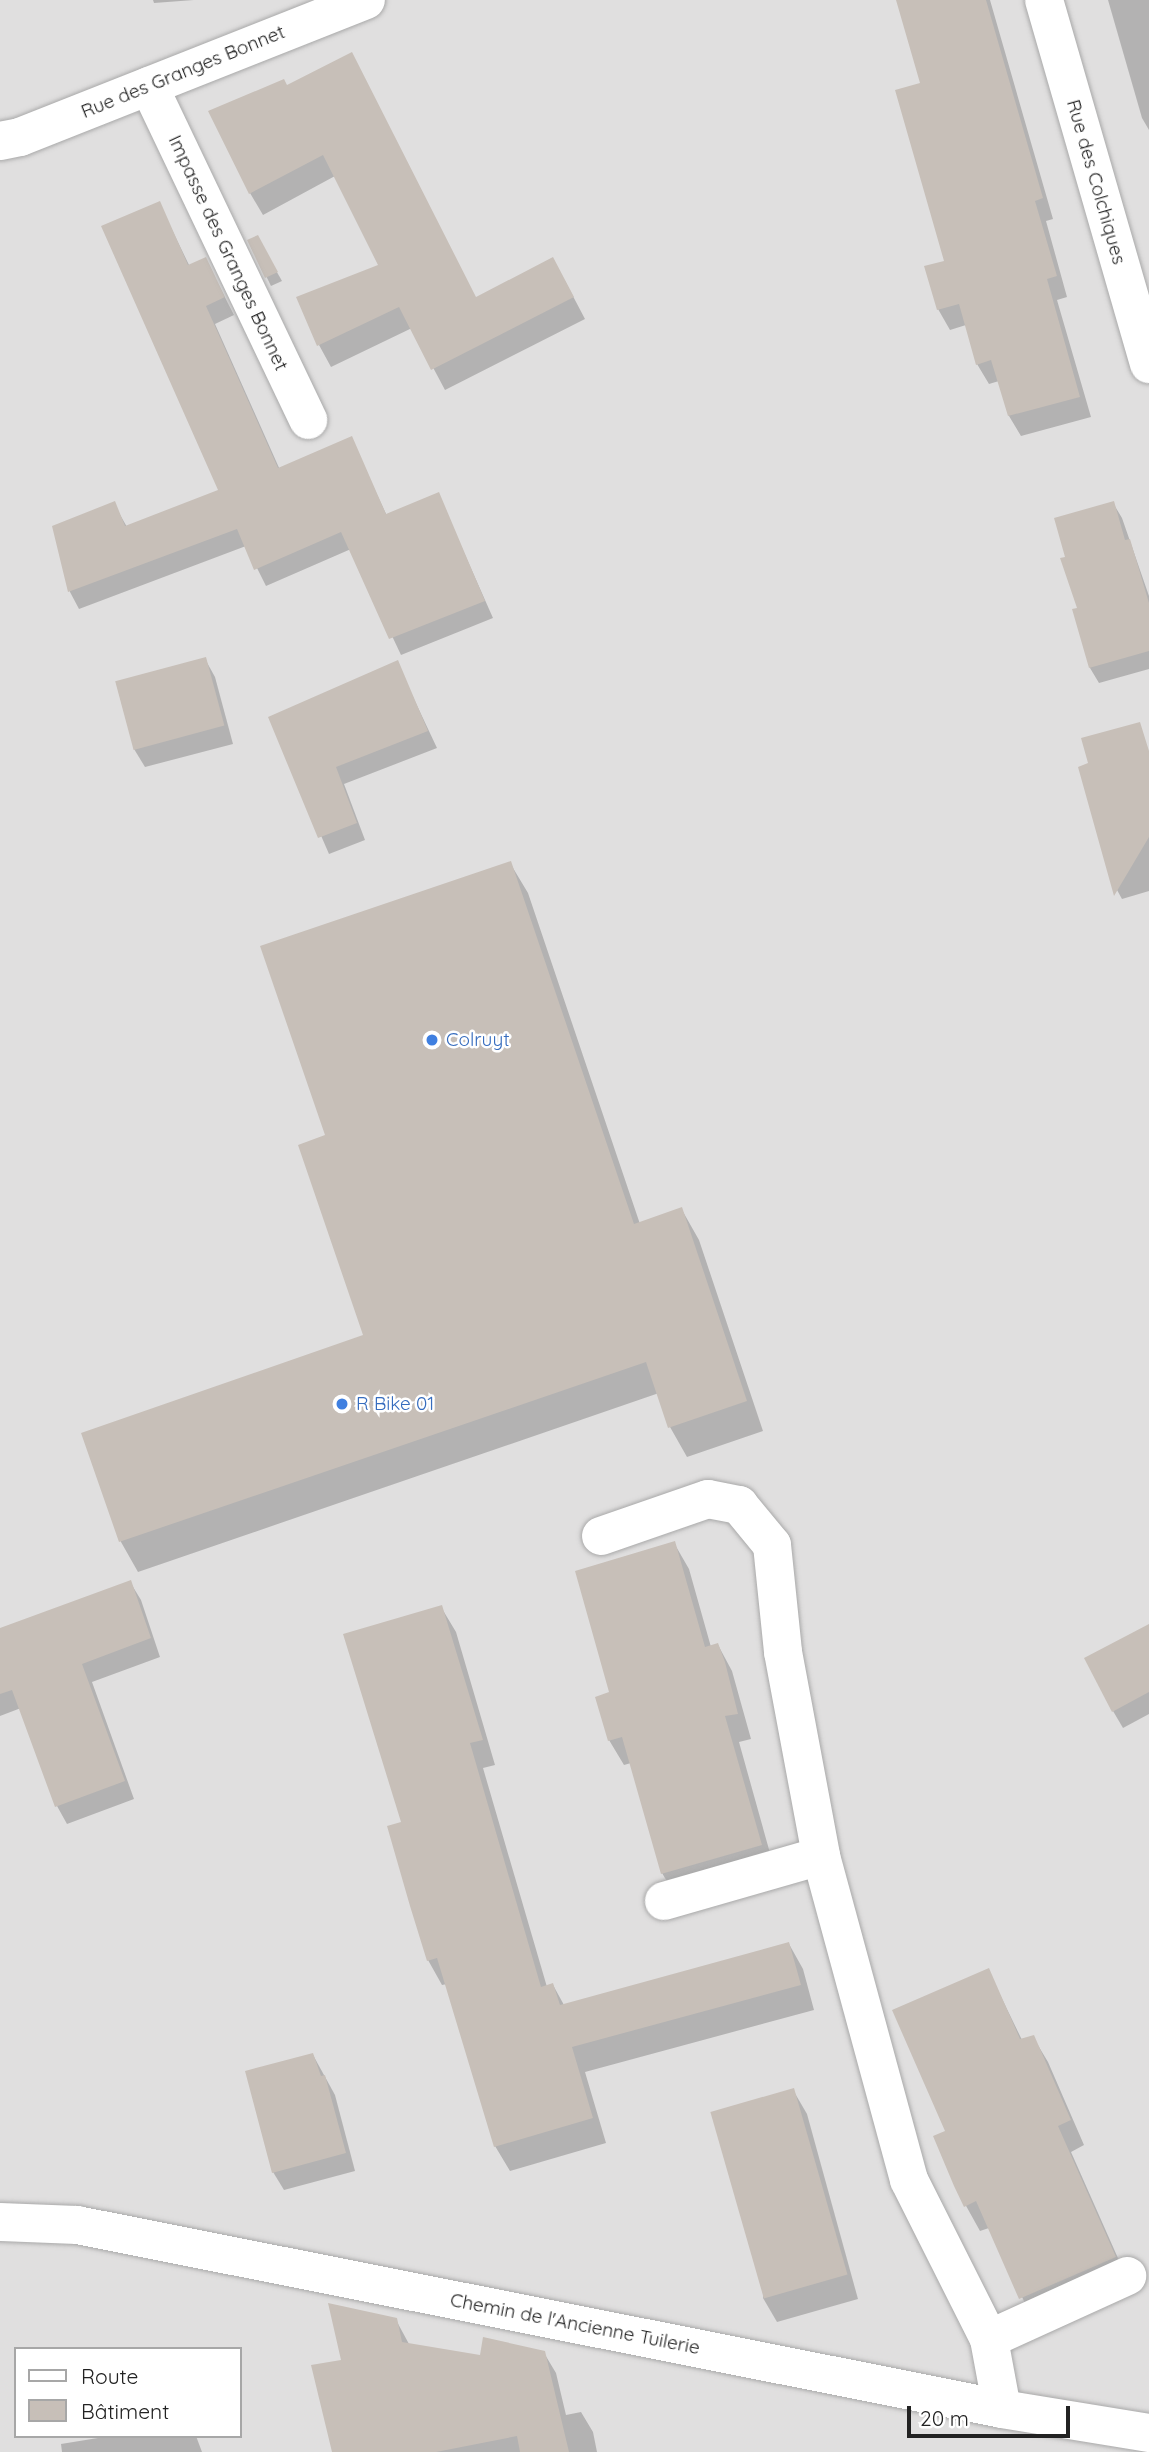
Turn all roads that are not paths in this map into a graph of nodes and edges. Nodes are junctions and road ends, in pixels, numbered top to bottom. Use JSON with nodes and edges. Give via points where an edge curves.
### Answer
{"nodes":[{"id":1,"x":366,"y":0,"type":"edge"},
{"id":2,"x":1044,"y":0,"type":"edge"},
{"id":3,"x":302,"y":12,"type":"edge"},
{"id":4,"x":149,"y":86,"type":"junction"},
{"id":5,"x":0,"y":141,"type":"edge"},
{"id":6,"x":1149,"y":364,"type":"edge"},
{"id":7,"x":307,"y":420,"type":"dead end"},
{"id":8,"x":601,"y":1536,"type":"dead end"},
{"id":9,"x":821,"y":1856,"type":"junction"},
{"id":10,"x":664,"y":1900,"type":"dead end"},
{"id":11,"x":0,"y":2222,"type":"edge"},
{"id":12,"x":1127,"y":2276,"type":"dead end"},
{"id":13,"x":989,"y":2339,"type":"junction"},
{"id":14,"x":1002,"y":2409,"type":"junction"},
{"id":15,"x":1149,"y":2433,"type":"edge"}],
"edges":[{"from":1,"to":3,"type":"street","name":"Rue des Granges Bonnet"},
{"from":2,"to":6,"type":"street","name":"Rue des Colchiques"},
{"from":3,"to":4,"type":"street","name":"Rue des Granges Bonnet"},
{"from":4,"to":5,"type":"street","name":"Rue des Granges Bonnet"},
{"from":4,"to":7,"type":"street","name":"Impasse des Granges Bonnet"},
{"from":8,"to":9,"type":"street","via":[[708,1499],[739,1505],[772,1545],[783,1652]]},
{"from":9,"to":10,"type":"street"},
{"from":9,"to":13,"type":"street","via":[[909,2180]]},
{"from":11,"to":14,"type":"street","name":"Chemin de l'Ancienne Tuilerie","via":[[77,2225]]},
{"from":12,"to":13,"type":"street"},
{"from":13,"to":14,"type":"street"},
{"from":14,"to":15,"type":"street","name":"Chemin de l'Ancienne Tuilerie"}]}
